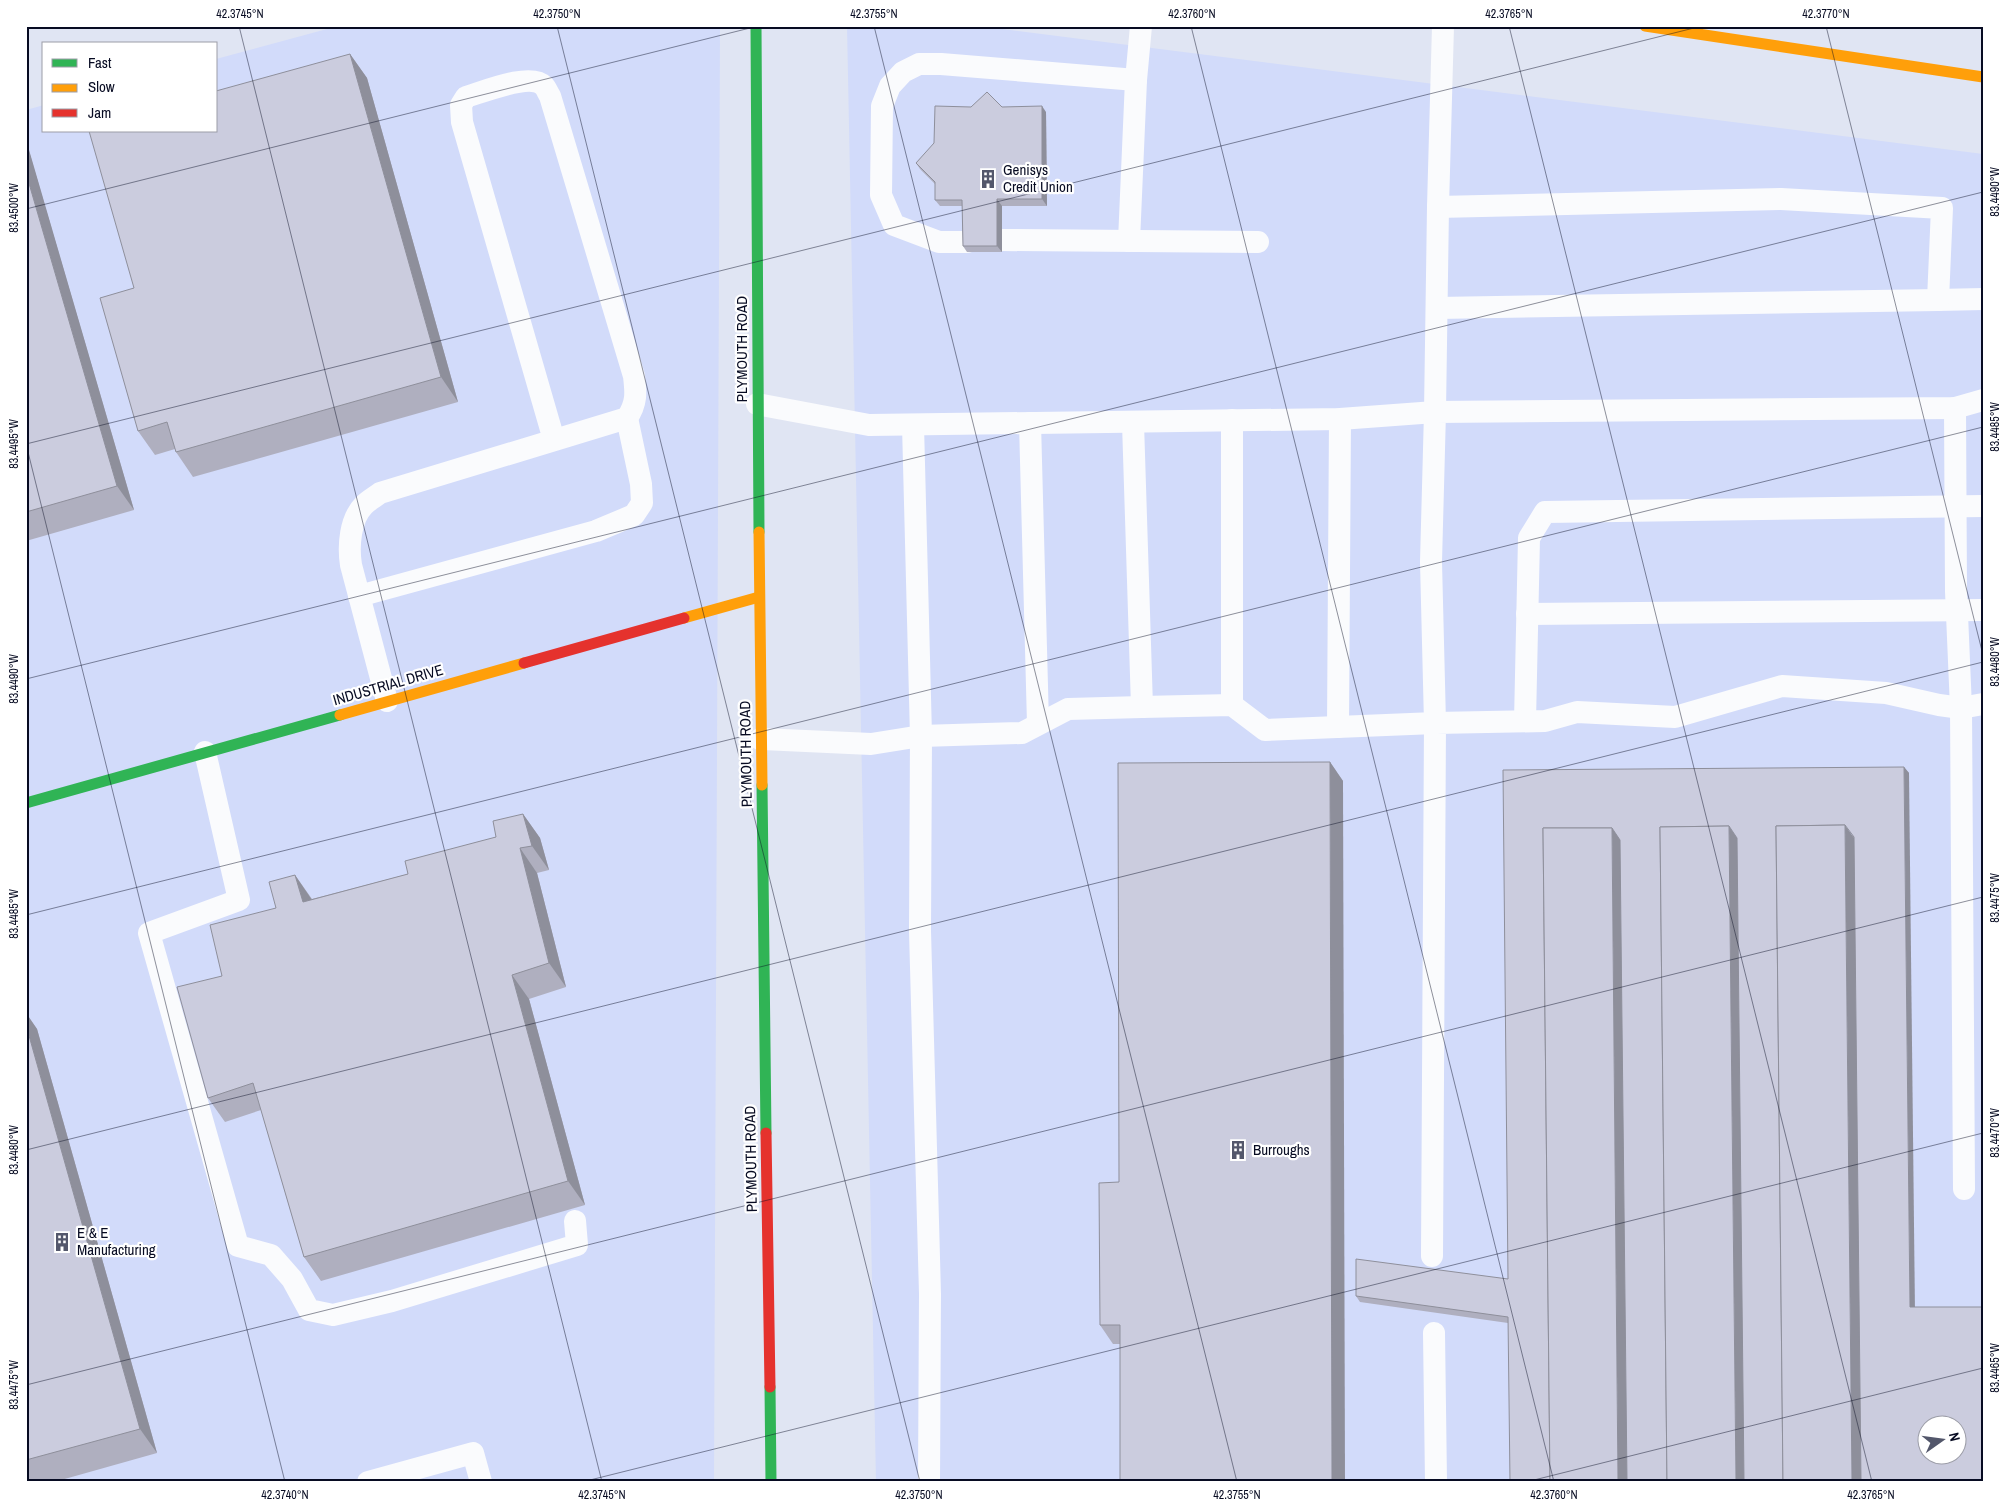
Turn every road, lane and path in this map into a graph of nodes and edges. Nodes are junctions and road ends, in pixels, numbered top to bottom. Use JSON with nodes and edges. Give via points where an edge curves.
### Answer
{"nodes":[{"id":1,"x":756,"y":26,"type":"edge"},
{"id":2,"x":1141,"y":26,"type":"edge"},
{"id":3,"x":1443,"y":26,"type":"edge"},
{"id":4,"x":1645,"y":26,"type":"edge"},
{"id":5,"x":1983,"y":78,"type":"edge"},
{"id":6,"x":1136,"y":80,"type":"junction"},
{"id":7,"x":1438,"y":207,"type":"junction"},
{"id":8,"x":1002,"y":240,"type":"dead end"},
{"id":9,"x":1129,"y":241,"type":"junction"},
{"id":10,"x":967,"y":242,"type":"edge"},
{"id":11,"x":1258,"y":242,"type":"dead end"},
{"id":12,"x":1983,"y":299,"type":"edge"},
{"id":13,"x":1938,"y":300,"type":"junction"},
{"id":14,"x":1437,"y":308,"type":"junction"},
{"id":15,"x":1983,"y":400,"type":"edge"},
{"id":16,"x":758,"y":404,"type":"junction"},
{"id":17,"x":1956,"y":408,"type":"junction"},
{"id":18,"x":1435,"y":412,"type":"junction"},
{"id":19,"x":627,"y":418,"type":"junction"},
{"id":20,"x":1340,"y":419,"type":"junction"},
{"id":21,"x":1232,"y":420,"type":"junction"},
{"id":22,"x":1030,"y":423,"type":"junction"},
{"id":23,"x":1133,"y":423,"type":"junction"},
{"id":24,"x":913,"y":425,"type":"junction"},
{"id":25,"x":554,"y":440,"type":"junction"},
{"id":26,"x":1955,"y":506,"type":"junction"},
{"id":27,"x":1983,"y":506,"type":"edge"},
{"id":28,"x":359,"y":596,"type":"junction"},
{"id":29,"x":759,"y":597,"type":"junction"},
{"id":30,"x":1958,"y":610,"type":"junction"},
{"id":31,"x":1983,"y":610,"type":"edge"},
{"id":32,"x":1527,"y":614,"type":"junction"},
{"id":33,"x":387,"y":701,"type":"junction"},
{"id":34,"x":1232,"y":705,"type":"junction"},
{"id":35,"x":1972,"y":706,"type":"edge"},
{"id":36,"x":1142,"y":707,"type":"junction"},
{"id":37,"x":1524,"y":721,"type":"junction"},
{"id":38,"x":1435,"y":723,"type":"junction"},
{"id":39,"x":1038,"y":724,"type":"junction"},
{"id":40,"x":1338,"y":727,"type":"junction"},
{"id":41,"x":921,"y":736,"type":"junction"},
{"id":42,"x":760,"y":739,"type":"junction"},
{"id":43,"x":205,"y":752,"type":"junction"},
{"id":44,"x":26,"y":803,"type":"edge"},
{"id":45,"x":1964,"y":1190,"type":"dead end"},
{"id":46,"x":575,"y":1221,"type":"dead end"},
{"id":47,"x":1432,"y":1256,"type":"dead end"},
{"id":48,"x":1434,"y":1333,"type":"dead end"},
{"id":49,"x":368,"y":1482,"type":"edge"},
{"id":50,"x":481,"y":1482,"type":"edge"},
{"id":51,"x":771,"y":1482,"type":"edge"},
{"id":52,"x":929,"y":1482,"type":"edge"},
{"id":53,"x":1436,"y":1482,"type":"edge"}],
"edges":[{"from":1,"to":16,"type":"main road","name":"PLYMOUTH ROAD"},
{"from":2,"to":6,"type":"lane"},
{"from":3,"to":7,"type":"lane"},
{"from":4,"to":5,"type":"main road"},
{"from":6,"to":9,"type":"lane"},
{"from":6,"to":10,"type":"lane","via":[[941,64],[919,64],[903,72],[890,86],[882,106],[881,195],[894,225],[939,242]]},
{"from":7,"to":13,"type":"lane","via":[[1781,199],[1942,208]]},
{"from":7,"to":14,"type":"lane"},
{"from":8,"to":9,"type":"lane"},
{"from":9,"to":11,"type":"lane"},
{"from":12,"to":13,"type":"lane"},
{"from":13,"to":14,"type":"lane"},
{"from":14,"to":18,"type":"lane"},
{"from":15,"to":17,"type":"lane"},
{"from":16,"to":24,"type":"lane","via":[[869,426]]},
{"from":16,"to":29,"type":"main road","name":"PLYMOUTH ROAD"},
{"from":17,"to":18,"type":"lane"},
{"from":17,"to":26,"type":"lane"},
{"from":18,"to":20,"type":"lane"},
{"from":18,"to":38,"type":"lane","via":[[1432,562]]},
{"from":19,"to":25,"type":"lane"},
{"from":19,"to":25,"type":"lane","via":[[636,399],[634,376],[550,96],[543,85],[526,80],[466,97],[462,105],[462,122]]},
{"from":19,"to":28,"type":"lane","via":[[641,484],[642,503],[634,515],[596,531]]},
{"from":20,"to":21,"type":"lane"},
{"from":20,"to":40,"type":"lane"},
{"from":21,"to":23,"type":"lane"},
{"from":21,"to":34,"type":"lane"},
{"from":22,"to":23,"type":"lane"},
{"from":22,"to":24,"type":"lane"},
{"from":22,"to":39,"type":"lane"},
{"from":23,"to":36,"type":"lane"},
{"from":24,"to":41,"type":"lane"},
{"from":25,"to":28,"type":"lane","via":[[380,493],[363,506],[352,530],[349,550]]},
{"from":26,"to":27,"type":"lane"},
{"from":26,"to":30,"type":"lane"},
{"from":26,"to":32,"type":"lane","via":[[1545,512],[1529,538]]},
{"from":28,"to":33,"type":"lane"},
{"from":29,"to":33,"type":"main road","name":"INDUSTRIAL DRIVE"},
{"from":29,"to":42,"type":"main road","name":"PLYMOUTH ROAD"},
{"from":30,"to":31,"type":"lane"},
{"from":30,"to":32,"type":"lane"},
{"from":30,"to":35,"type":"lane"},
{"from":32,"to":37,"type":"lane"},
{"from":33,"to":43,"type":"main road","name":"INDUSTRIAL DRIVE"},
{"from":34,"to":36,"type":"lane"},
{"from":34,"to":40,"type":"lane","via":[[1265,730]]},
{"from":35,"to":37,"type":"lane","via":[[1939,705],[1886,693],[1782,686],[1675,717],[1577,712],[1545,721]]},
{"from":35,"to":45,"type":"lane"},
{"from":36,"to":39,"type":"lane","via":[[1068,709]]},
{"from":37,"to":38,"type":"lane"},
{"from":38,"to":40,"type":"lane"},
{"from":38,"to":47,"type":"lane"},
{"from":39,"to":41,"type":"lane","via":[[1022,733]]},
{"from":41,"to":42,"type":"lane","via":[[871,744]]},
{"from":41,"to":52,"type":"lane","via":[[920,931],[930,1294]]},
{"from":42,"to":51,"type":"main road","name":"PLYMOUTH ROAD"},
{"from":43,"to":44,"type":"main road","name":"INDUSTRIAL DRIVE"},
{"from":43,"to":46,"type":"lane","via":[[239,900],[149,932],[238,1246],[271,1254],[292,1279],[309,1310],[333,1315],[577,1245]]},
{"from":48,"to":53,"type":"lane"},
{"from":49,"to":50,"type":"lane","via":[[473,1452]]}]}
